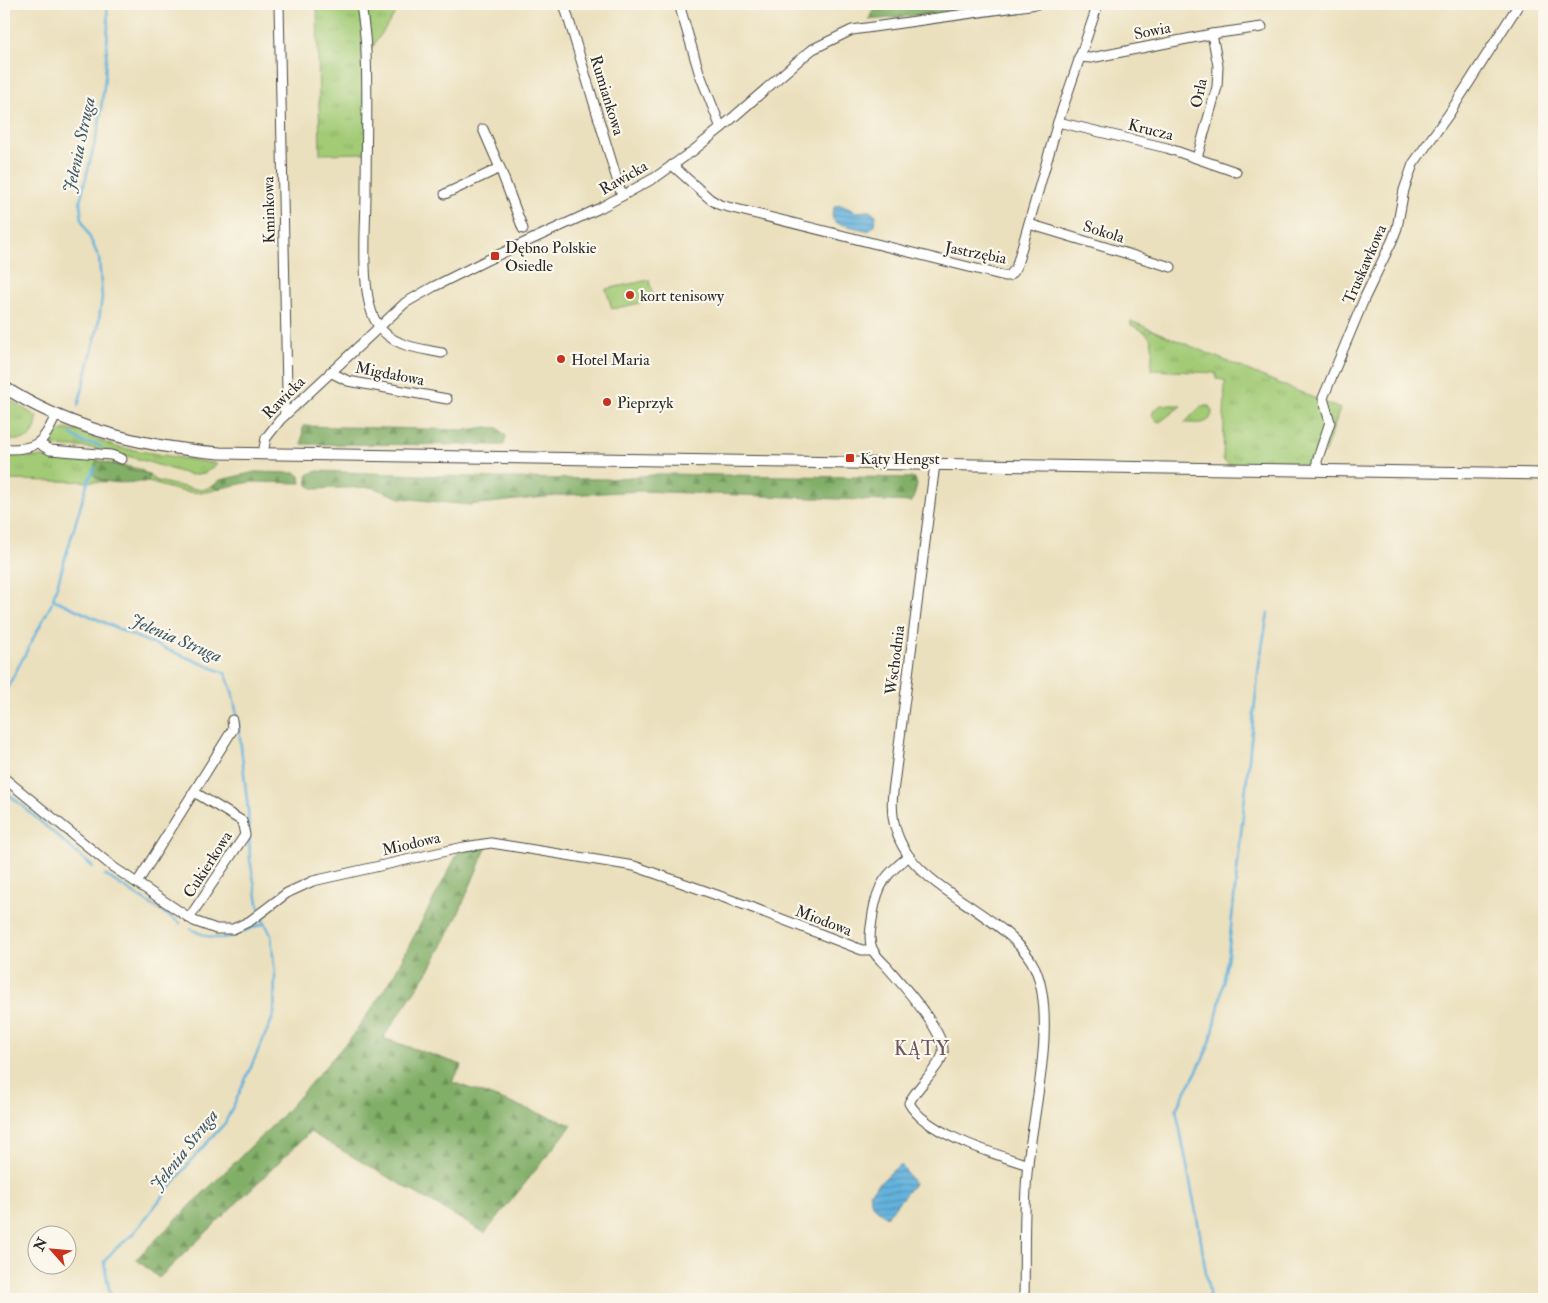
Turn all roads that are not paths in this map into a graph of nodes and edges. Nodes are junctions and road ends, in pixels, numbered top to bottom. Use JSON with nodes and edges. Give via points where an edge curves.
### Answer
{"nodes":[{"id":1,"x":279,"y":4,"type":"edge"},
{"id":2,"x":361,"y":4,"type":"edge"},
{"id":3,"x":564,"y":4,"type":"edge"},
{"id":4,"x":679,"y":4,"type":"edge"},
{"id":5,"x":1037,"y":4,"type":"edge"},
{"id":6,"x":1098,"y":4,"type":"edge"},
{"id":7,"x":1519,"y":4,"type":"edge"},
{"id":8,"x":1005,"y":6,"type":"edge"},
{"id":9,"x":1262,"y":27,"type":"dead end"},
{"id":10,"x":1212,"y":34,"type":"junction"},
{"id":11,"x":1079,"y":57,"type":"junction"},
{"id":12,"x":1058,"y":122,"type":"junction"},
{"id":13,"x":720,"y":128,"type":"junction"},
{"id":14,"x":483,"y":129,"type":"dead end"},
{"id":15,"x":1197,"y":158,"type":"junction"},
{"id":16,"x":672,"y":165,"type":"junction"},
{"id":17,"x":500,"y":168,"type":"junction"},
{"id":18,"x":1236,"y":172,"type":"dead end"},
{"id":19,"x":445,"y":194,"type":"dead end"},
{"id":20,"x":622,"y":196,"type":"junction"},
{"id":21,"x":1029,"y":224,"type":"junction"},
{"id":22,"x":523,"y":229,"type":"dead end"},
{"id":23,"x":1171,"y":267,"type":"dead end"},
{"id":24,"x":379,"y":326,"type":"junction"},
{"id":25,"x":442,"y":354,"type":"dead end"},
{"id":26,"x":330,"y":372,"type":"junction"},
{"id":27,"x":4,"y":386,"type":"edge"},
{"id":28,"x":447,"y":399,"type":"dead end"},
{"id":29,"x":285,"y":415,"type":"junction"},
{"id":30,"x":56,"y":416,"type":"junction"},
{"id":31,"x":40,"y":442,"type":"junction"},
{"id":32,"x":4,"y":449,"type":"edge"},
{"id":33,"x":263,"y":453,"type":"junction"},
{"id":34,"x":122,"y":459,"type":"dead end"},
{"id":35,"x":935,"y":464,"type":"junction"},
{"id":36,"x":1318,"y":470,"type":"junction"},
{"id":37,"x":1544,"y":474,"type":"edge"},
{"id":38,"x":232,"y":720,"type":"dead end"},
{"id":39,"x":4,"y":778,"type":"edge"},
{"id":40,"x":194,"y":792,"type":"junction"},
{"id":41,"x":908,"y":857,"type":"junction"},
{"id":42,"x":137,"y":883,"type":"junction"},
{"id":43,"x":190,"y":918,"type":"junction"},
{"id":44,"x":872,"y":950,"type":"junction"},
{"id":45,"x":1028,"y":1165,"type":"junction"},
{"id":46,"x":1024,"y":1299,"type":"edge"}],
"edges":[{"from":1,"to":29,"type":"street","name":"Kminkowa","via":[[287,380]]},
{"from":2,"to":24,"type":"street","via":[[366,52],[368,298]]},
{"from":3,"to":20,"type":"street","name":"Rumiankowa"},
{"from":4,"to":13,"type":"street"},
{"from":5,"to":8,"type":"street","name":"Rawicka"},
{"from":6,"to":11,"type":"street","name":"Jastrzębia"},
{"from":7,"to":36,"type":"street","name":"Truskawkowa","via":[[1413,164],[1397,228],[1323,398],[1330,422],[1317,461]]},
{"from":8,"to":13,"type":"street","name":"Rawicka","via":[[852,30],[840,35],[806,54]]},
{"from":9,"to":10,"type":"street","name":"Sowia"},
{"from":10,"to":11,"type":"street","name":"Sowia","via":[[1091,58]]},
{"from":10,"to":15,"type":"street","name":"Orla","via":[[1218,66],[1217,87]]},
{"from":11,"to":12,"type":"street","name":"Jastrzębia"},
{"from":12,"to":15,"type":"street","name":"Krucza"},
{"from":12,"to":21,"type":"street","name":"Jastrzębia"},
{"from":13,"to":16,"type":"street","name":"Rawicka"},
{"from":14,"to":17,"type":"street"},
{"from":15,"to":18,"type":"street","name":"Krucza"},
{"from":16,"to":20,"type":"street","name":"Rawicka"},
{"from":16,"to":21,"type":"street","name":"Jastrzębia","via":[[720,205],[1005,276],[1016,268]]},
{"from":17,"to":19,"type":"street"},
{"from":17,"to":22,"type":"street"},
{"from":20,"to":24,"type":"street","name":"Rawicka","via":[[424,291]]},
{"from":21,"to":23,"type":"street","name":"Sokola"},
{"from":24,"to":25,"type":"street","via":[[398,344]]},
{"from":24,"to":26,"type":"street","name":"Rawicka"},
{"from":26,"to":28,"type":"street","name":"Migdałowa","via":[[348,381]]},
{"from":26,"to":29,"type":"street","name":"Rawicka"},
{"from":27,"to":30,"type":"main road"},
{"from":29,"to":33,"type":"street","name":"Rawicka","via":[[266,438]]},
{"from":30,"to":31,"type":"street"},
{"from":30,"to":33,"type":"main road","via":[[107,434],[163,447],[220,453]]},
{"from":31,"to":32,"type":"street","via":[[23,448]]},
{"from":31,"to":34,"type":"street","via":[[50,450],[111,455]]},
{"from":33,"to":35,"type":"main road"},
{"from":35,"to":36,"type":"main road"},
{"from":35,"to":41,"type":"street","name":"Wschodnia","via":[[892,798],[898,839]]},
{"from":36,"to":37,"type":"main road"},
{"from":38,"to":40,"type":"street","via":[[233,729]]},
{"from":39,"to":42,"type":"street","name":"Miodowa"},
{"from":40,"to":42,"type":"street"},
{"from":40,"to":43,"type":"street","name":"Cukierkowa","via":[[242,821],[245,835]]},
{"from":41,"to":44,"type":"street","via":[[889,872],[879,888],[870,936]]},
{"from":41,"to":45,"type":"street","name":"Wschodnia","via":[[921,871],[1017,942],[1034,966],[1043,995],[1044,1014]]},
{"from":42,"to":43,"type":"street","name":"Miodowa"},
{"from":43,"to":44,"type":"street","name":"Miodowa","via":[[216,930],[233,929],[250,921],[287,893],[313,881],[491,843],[634,866],[862,950]]},
{"from":44,"to":45,"type":"street","via":[[911,994],[942,1045],[943,1054],[939,1062],[912,1095],[909,1103],[914,1111],[932,1125],[970,1144]]},
{"from":45,"to":46,"type":"street","name":"Wschodnia"}]}
